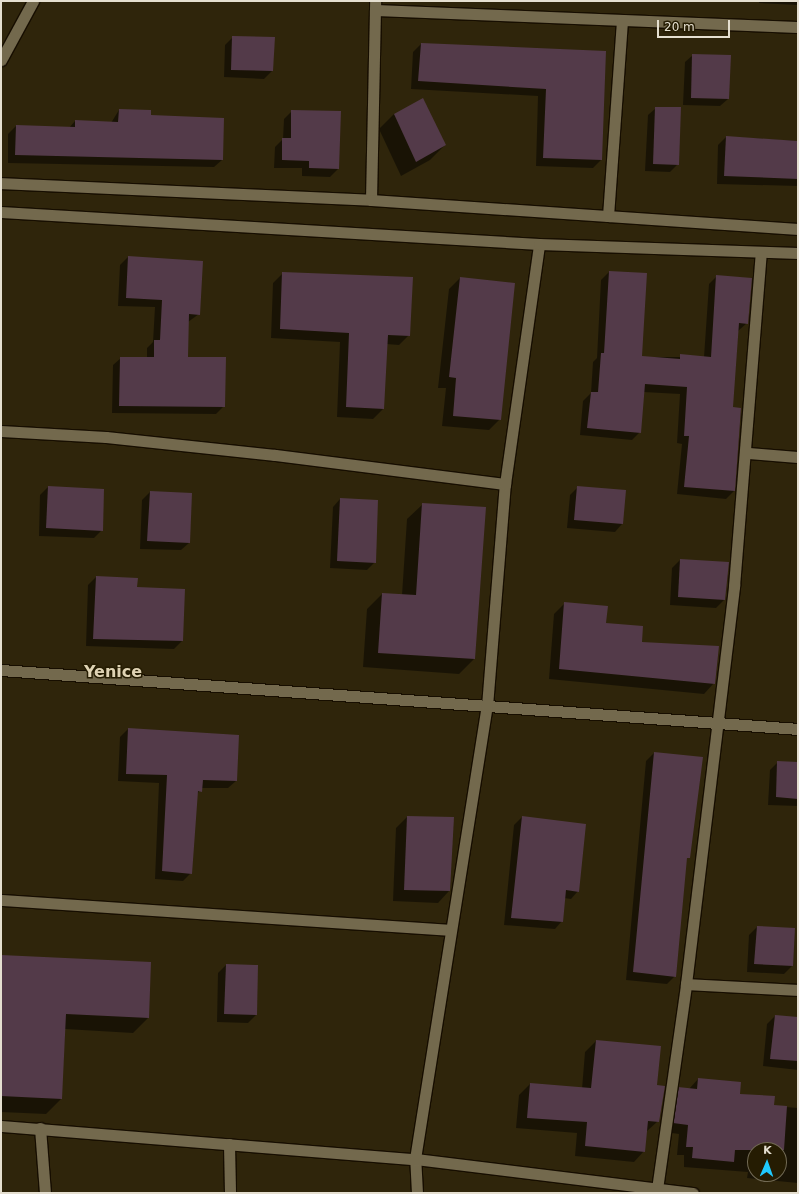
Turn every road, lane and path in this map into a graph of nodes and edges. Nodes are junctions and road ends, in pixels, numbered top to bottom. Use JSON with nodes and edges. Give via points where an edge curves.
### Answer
{"nodes":[{"id":1,"x":33,"y":1,"type":"edge"},
{"id":2,"x":375,"y":6,"type":"edge"},
{"id":3,"x":622,"y":20,"type":"junction"},
{"id":4,"x":798,"y":27,"type":"edge"},
{"id":5,"x":1,"y":60,"type":"edge"},
{"id":6,"x":1,"y":183,"type":"edge"},
{"id":7,"x":371,"y":200,"type":"junction"},
{"id":8,"x":1,"y":212,"type":"edge"},
{"id":9,"x":608,"y":216,"type":"junction"},
{"id":10,"x":798,"y":229,"type":"edge"},
{"id":11,"x":538,"y":244,"type":"junction"},
{"id":12,"x":761,"y":252,"type":"junction"},
{"id":13,"x":798,"y":253,"type":"edge"},
{"id":14,"x":1,"y":431,"type":"edge"},
{"id":15,"x":748,"y":453,"type":"junction"},
{"id":16,"x":798,"y":457,"type":"edge"},
{"id":17,"x":505,"y":484,"type":"junction"},
{"id":18,"x":1,"y":670,"type":"edge"},
{"id":19,"x":487,"y":706,"type":"junction"},
{"id":20,"x":717,"y":725,"type":"junction"},
{"id":21,"x":798,"y":729,"type":"edge"},
{"id":22,"x":1,"y":900,"type":"edge"},
{"id":23,"x":450,"y":930,"type":"junction"},
{"id":24,"x":686,"y":984,"type":"junction"},
{"id":25,"x":798,"y":990,"type":"edge"},
{"id":26,"x":1,"y":1126,"type":"edge"},
{"id":27,"x":40,"y":1128,"type":"junction"},
{"id":28,"x":229,"y":1144,"type":"junction"},
{"id":29,"x":415,"y":1159,"type":"junction"},
{"id":30,"x":657,"y":1188,"type":"junction"},
{"id":31,"x":45,"y":1193,"type":"edge"},
{"id":32,"x":230,"y":1193,"type":"edge"},
{"id":33,"x":417,"y":1193,"type":"edge"},
{"id":34,"x":693,"y":1193,"type":"edge"}],
"edges":[{"from":1,"to":5,"type":"street"},
{"from":2,"to":3,"type":"street"},
{"from":2,"to":7,"type":"street"},
{"from":3,"to":4,"type":"street"},
{"from":3,"to":9,"type":"street"},
{"from":6,"to":7,"type":"street"},
{"from":7,"to":9,"type":"street"},
{"from":8,"to":11,"type":"street"},
{"from":9,"to":10,"type":"street"},
{"from":11,"to":12,"type":"street"},
{"from":11,"to":17,"type":"street"},
{"from":12,"to":13,"type":"street"},
{"from":12,"to":15,"type":"street"},
{"from":14,"to":17,"type":"street","via":[[106,437]]},
{"from":15,"to":16,"type":"street"},
{"from":15,"to":20,"type":"street"},
{"from":17,"to":19,"type":"street"},
{"from":18,"to":19,"type":"street"},
{"from":19,"to":20,"type":"street"},
{"from":19,"to":23,"type":"street"},
{"from":20,"to":21,"type":"street"},
{"from":20,"to":24,"type":"street"},
{"from":22,"to":23,"type":"street"},
{"from":23,"to":29,"type":"street"},
{"from":24,"to":25,"type":"street"},
{"from":24,"to":30,"type":"street"},
{"from":26,"to":27,"type":"street"},
{"from":27,"to":28,"type":"street"},
{"from":27,"to":31,"type":"street"},
{"from":28,"to":29,"type":"street"},
{"from":28,"to":32,"type":"street"},
{"from":29,"to":30,"type":"street"},
{"from":29,"to":33,"type":"street"},
{"from":30,"to":34,"type":"street"}]}
